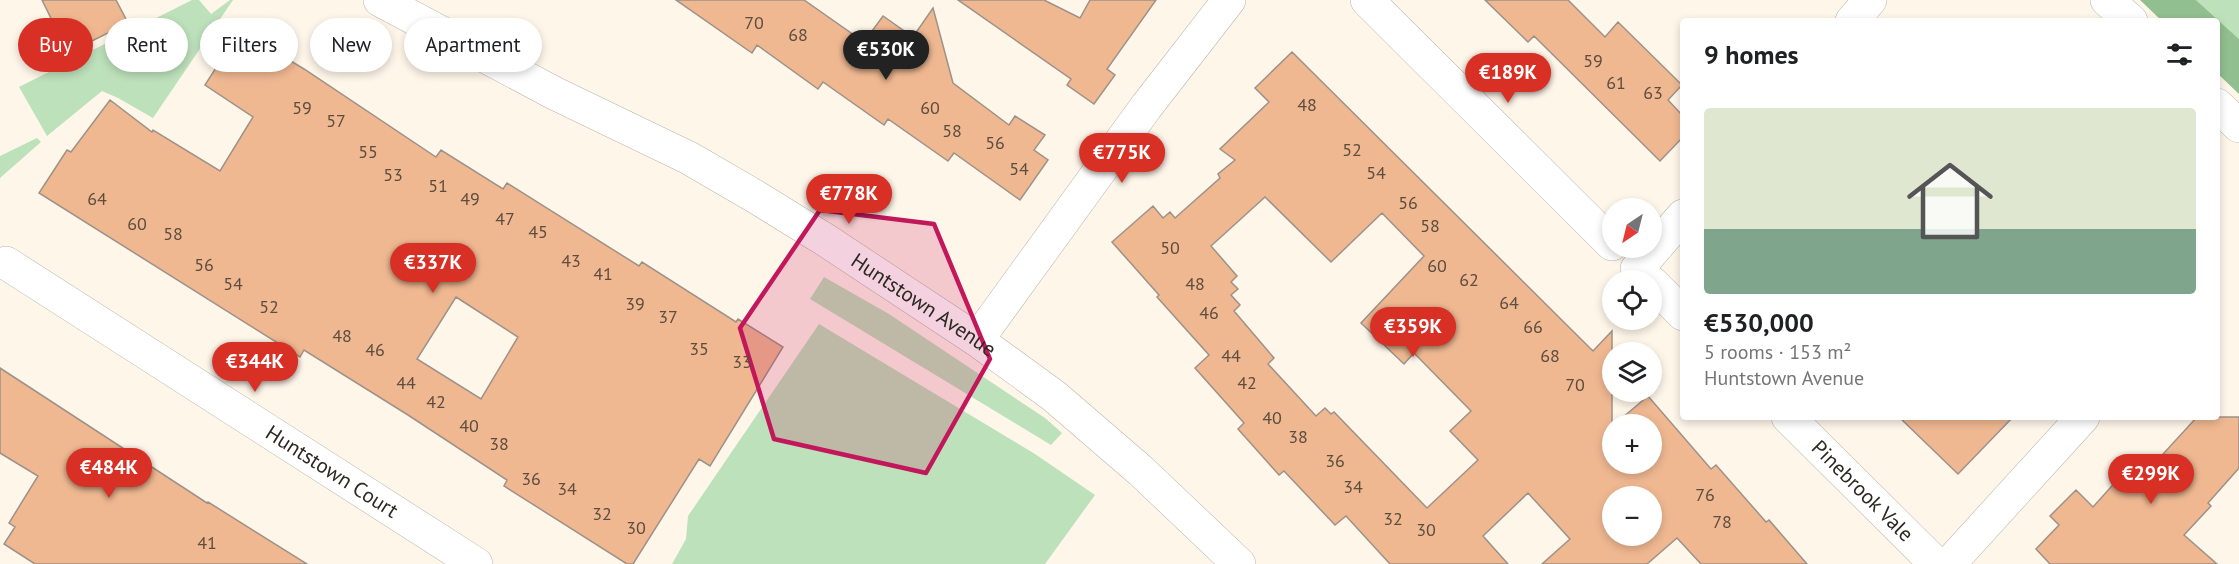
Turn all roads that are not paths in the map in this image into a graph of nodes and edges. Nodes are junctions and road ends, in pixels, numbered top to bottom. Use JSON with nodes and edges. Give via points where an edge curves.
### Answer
{"nodes":[{"id":1,"x":380,"y":0,"type":"edge"},
{"id":2,"x":1229,"y":0,"type":"edge"},
{"id":3,"x":1367,"y":0,"type":"edge"},
{"id":4,"x":1870,"y":0,"type":"edge"},
{"id":5,"x":2107,"y":0,"type":"edge"},
{"id":6,"x":1855,"y":18,"type":"edge"},
{"id":7,"x":2128,"y":18,"type":"edge"},
{"id":8,"x":2220,"y":108,"type":"edge"},
{"id":9,"x":2239,"y":126,"type":"edge"},
{"id":10,"x":1680,"y":219,"type":"edge"},
{"id":11,"x":6,"y":263,"type":"dead end"},
{"id":12,"x":1633,"y":265,"type":"edge"},
{"id":13,"x":1680,"y":311,"type":"edge"},
{"id":14,"x":977,"y":340,"type":"junction"},
{"id":15,"x":1791,"y":420,"type":"edge"},
{"id":16,"x":2080,"y":420,"type":"edge"},
{"id":17,"x":476,"y":564,"type":"edge"},
{"id":18,"x":1239,"y":564,"type":"edge"},
{"id":19,"x":1936,"y":564,"type":"edge"},
{"id":20,"x":1949,"y":564,"type":"edge"}],
"edges":[{"from":1,"to":14,"type":"street","name":"Huntstown Avenue","via":[[756,196]]},
{"from":2,"to":14,"type":"street"},
{"from":3,"to":12,"type":"street"},
{"from":4,"to":6,"type":"street"},
{"from":5,"to":7,"type":"street"},
{"from":8,"to":9,"type":"street"},
{"from":10,"to":12,"type":"street"},
{"from":11,"to":17,"type":"street","name":"Huntstown Court"},
{"from":12,"to":13,"type":"street"},
{"from":14,"to":18,"type":"street","name":"Huntstown Avenue","via":[[1081,417]]},
{"from":15,"to":19,"type":"street","name":"Pinebrook Vale"},
{"from":16,"to":20,"type":"street"}]}
